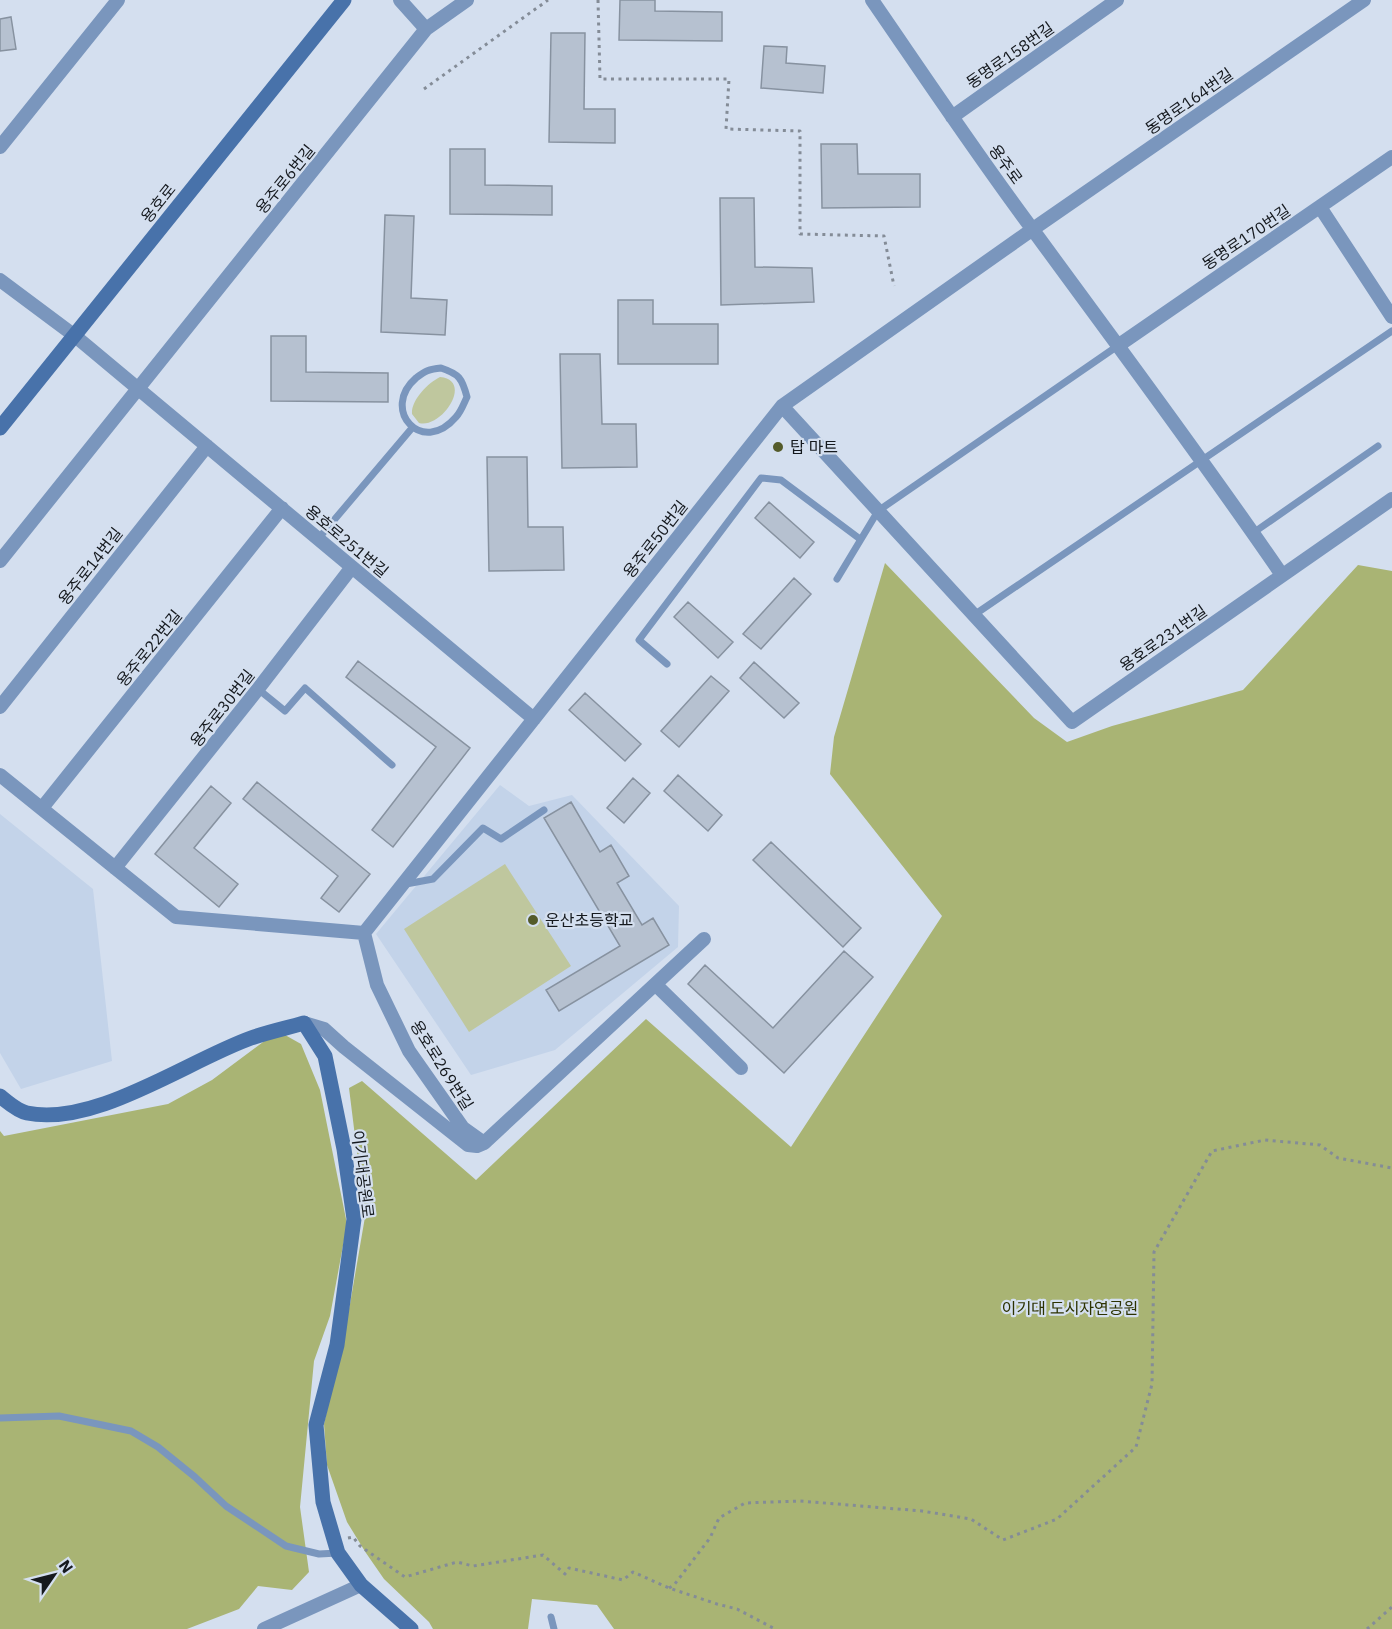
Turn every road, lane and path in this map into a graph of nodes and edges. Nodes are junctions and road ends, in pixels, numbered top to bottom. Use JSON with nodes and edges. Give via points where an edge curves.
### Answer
{"nodes":[{"id":1,"x":118,"y":0,"type":"edge"},
{"id":2,"x":344,"y":0,"type":"edge"},
{"id":3,"x":400,"y":0,"type":"edge"},
{"id":4,"x":467,"y":0,"type":"edge"},
{"id":5,"x":548,"y":0,"type":"edge"},
{"id":6,"x":598,"y":0,"type":"edge"},
{"id":7,"x":872,"y":0,"type":"edge"},
{"id":8,"x":1117,"y":0,"type":"edge"},
{"id":9,"x":1364,"y":0,"type":"edge"},
{"id":10,"x":426,"y":28,"type":"junction"},
{"id":11,"x":424,"y":89,"type":"dead end"},
{"id":12,"x":952,"y":117,"type":"junction"},
{"id":13,"x":0,"y":147,"type":"edge"},
{"id":14,"x":1392,"y":157,"type":"edge"},
{"id":15,"x":1320,"y":207,"type":"junction"},
{"id":16,"x":1033,"y":229,"type":"junction"},
{"id":17,"x":0,"y":280,"type":"edge"},
{"id":18,"x":894,"y":286,"type":"dead end"},
{"id":19,"x":1392,"y":317,"type":"edge"},
{"id":20,"x":1392,"y":331,"type":"edge"},
{"id":21,"x":75,"y":336,"type":"junction"},
{"id":22,"x":1119,"y":345,"type":"junction"},
{"id":23,"x":138,"y":388,"type":"junction"},
{"id":24,"x":782,"y":406,"type":"junction"},
{"id":25,"x":0,"y":428,"type":"edge"},
{"id":26,"x":411,"y":428,"type":"junction"},
{"id":27,"x":207,"y":446,"type":"junction"},
{"id":28,"x":1378,"y":446,"type":"dead end"},
{"id":29,"x":1203,"y":459,"type":"junction"},
{"id":30,"x":1392,"y":499,"type":"edge"},
{"id":31,"x":282,"y":508,"type":"junction"},
{"id":32,"x":878,"y":511,"type":"junction"},
{"id":33,"x":1253,"y":532,"type":"junction"},
{"id":34,"x":318,"y":539,"type":"junction"},
{"id":35,"x":860,"y":539,"type":"junction"},
{"id":36,"x":0,"y":561,"type":"edge"},
{"id":37,"x":352,"y":567,"type":"junction"},
{"id":38,"x":1282,"y":576,"type":"junction"},
{"id":39,"x":837,"y":579,"type":"dead end"},
{"id":40,"x":974,"y":615,"type":"junction"},
{"id":41,"x":667,"y":664,"type":"dead end"},
{"id":42,"x":258,"y":689,"type":"junction"},
{"id":43,"x":0,"y":707,"type":"edge"},
{"id":44,"x":534,"y":719,"type":"junction"},
{"id":45,"x":392,"y":765,"type":"dead end"},
{"id":46,"x":0,"y":775,"type":"edge"},
{"id":47,"x":42,"y":808,"type":"junction"},
{"id":48,"x":544,"y":810,"type":"dead end"},
{"id":49,"x":115,"y":868,"type":"junction"},
{"id":50,"x":403,"y":884,"type":"junction"},
{"id":51,"x":364,"y":933,"type":"junction"},
{"id":52,"x":704,"y":939,"type":"dead end"},
{"id":53,"x":656,"y":985,"type":"junction"},
{"id":54,"x":304,"y":1023,"type":"junction"},
{"id":55,"x":741,"y":1068,"type":"dead end"},
{"id":56,"x":0,"y":1096,"type":"edge"},
{"id":57,"x":484,"y":1143,"type":"junction"},
{"id":58,"x":1392,"y":1168,"type":"edge"},
{"id":59,"x":0,"y":1418,"type":"edge"},
{"id":60,"x":336,"y":1546,"type":"junction"},
{"id":61,"x":361,"y":1585,"type":"junction"},
{"id":62,"x":669,"y":1588,"type":"junction"},
{"id":63,"x":1392,"y":1607,"type":"edge"},
{"id":64,"x":551,"y":1617,"type":"dead end"},
{"id":65,"x":264,"y":1629,"type":"edge"},
{"id":66,"x":411,"y":1629,"type":"edge"},
{"id":67,"x":554,"y":1629,"type":"edge"},
{"id":68,"x":775,"y":1629,"type":"edge"},
{"id":69,"x":1367,"y":1629,"type":"edge"}],
"edges":[{"from":1,"to":13,"type":"street"},
{"from":2,"to":21,"type":"street","name":"용호로"},
{"from":3,"to":10,"type":"street"},
{"from":4,"to":10,"type":"street","name":"용주로6번길"},
{"from":5,"to":11,"type":"path"},
{"from":6,"to":18,"type":"path","via":[[600,79],[729,79],[726,129],[800,132],[801,234],[884,236]]},
{"from":7,"to":12,"type":"street","name":"용주로"},
{"from":8,"to":12,"type":"street","name":"동명로158번길"},
{"from":9,"to":16,"type":"street","name":"동명로164번길"},
{"from":10,"to":23,"type":"street","name":"용주로6번길"},
{"from":12,"to":16,"type":"street","name":"용주로"},
{"from":14,"to":15,"type":"street","name":"동명로170번길"},
{"from":15,"to":19,"type":"street"},
{"from":15,"to":22,"type":"street","name":"동명로170번길"},
{"from":16,"to":22,"type":"street","name":"용주로"},
{"from":16,"to":24,"type":"street","name":"용주로50번길"},
{"from":17,"to":21,"type":"street","name":"용호로251번길"},
{"from":20,"to":29,"type":"lane"},
{"from":21,"to":23,"type":"street","name":"용호로251번길"},
{"from":21,"to":25,"type":"street","name":"용호로"},
{"from":22,"to":29,"type":"street","name":"용주로"},
{"from":22,"to":32,"type":"lane"},
{"from":23,"to":27,"type":"street","name":"용호로251번길"},
{"from":23,"to":36,"type":"street"},
{"from":24,"to":32,"type":"street","name":"용호로231번길"},
{"from":24,"to":44,"type":"street","name":"용주로50번길"},
{"from":26,"to":26,"type":"lane","via":[[401,404],[411,383],[428,369],[455,372],[467,397],[457,417],[440,431],[426,434]]},
{"from":26,"to":34,"type":"lane"},
{"from":27,"to":31,"type":"street","name":"용호로251번길"},
{"from":27,"to":43,"type":"street","name":"용주로14번길"},
{"from":28,"to":33,"type":"lane"},
{"from":29,"to":33,"type":"street","name":"용주로"},
{"from":29,"to":40,"type":"lane"},
{"from":30,"to":38,"type":"street","name":"용호로231번길"},
{"from":31,"to":34,"type":"street","name":"용호로251번길"},
{"from":31,"to":47,"type":"street","name":"용주로22번길"},
{"from":32,"to":35,"type":"lane"},
{"from":32,"to":40,"type":"street","name":"용호로231번길"},
{"from":33,"to":38,"type":"street","name":"용주로"},
{"from":34,"to":37,"type":"street","name":"용호로251번길"},
{"from":35,"to":39,"type":"lane"},
{"from":35,"to":41,"type":"lane","via":[[781,480],[761,478],[639,640]]},
{"from":37,"to":42,"type":"street","name":"용주로30번길"},
{"from":37,"to":44,"type":"street","name":"용호로251번길"},
{"from":38,"to":40,"type":"street","name":"용호로231번길","via":[[1072,722]]},
{"from":42,"to":45,"type":"lane","via":[[285,711],[305,688]]},
{"from":42,"to":49,"type":"street","name":"용주로30번길"},
{"from":44,"to":50,"type":"street","name":"용주로50번길"},
{"from":46,"to":47,"type":"street"},
{"from":47,"to":49,"type":"street"},
{"from":48,"to":50,"type":"lane","via":[[501,839],[483,828],[433,879]]},
{"from":49,"to":51,"type":"street","via":[[176,917]]},
{"from":50,"to":51,"type":"street","name":"용주로50번길"},
{"from":51,"to":57,"type":"street","name":"용호로269번길","via":[[377,985],[410,1051],[463,1128]]},
{"from":52,"to":53,"type":"street"},
{"from":53,"to":55,"type":"street"},
{"from":53,"to":57,"type":"street"},
{"from":54,"to":56,"type":"street","via":[[251,1038],[80,1112],[24,1113]]},
{"from":54,"to":57,"type":"street","via":[[324,1029],[468,1145]]},
{"from":54,"to":60,"type":"street","name":"이기대공원로","via":[[325,1056],[354,1219],[337,1346],[316,1425],[322,1502]]},
{"from":58,"to":62,"type":"path","via":[[1338,1158],[1320,1145],[1265,1140],[1212,1151],[1154,1252],[1152,1384],[1136,1447],[1057,1519],[1003,1540],[971,1519],[922,1510],[800,1501],[745,1503],[719,1518],[710,1538]]},
{"from":59,"to":60,"type":"lane","via":[[59,1416],[131,1431],[158,1447],[226,1506],[286,1546],[319,1554]]},
{"from":60,"to":61,"type":"street","name":"이기대공원로"},
{"from":60,"to":62,"type":"path","via":[[353,1537],[405,1576],[457,1562],[473,1566],[543,1556],[565,1574],[568,1568],[623,1580],[633,1572]]},
{"from":61,"to":65,"type":"street"},
{"from":61,"to":66,"type":"street","name":"이기대공원로"},
{"from":62,"to":68,"type":"path","via":[[737,1609]]},
{"from":63,"to":69,"type":"path"},
{"from":64,"to":67,"type":"lane"}]}
